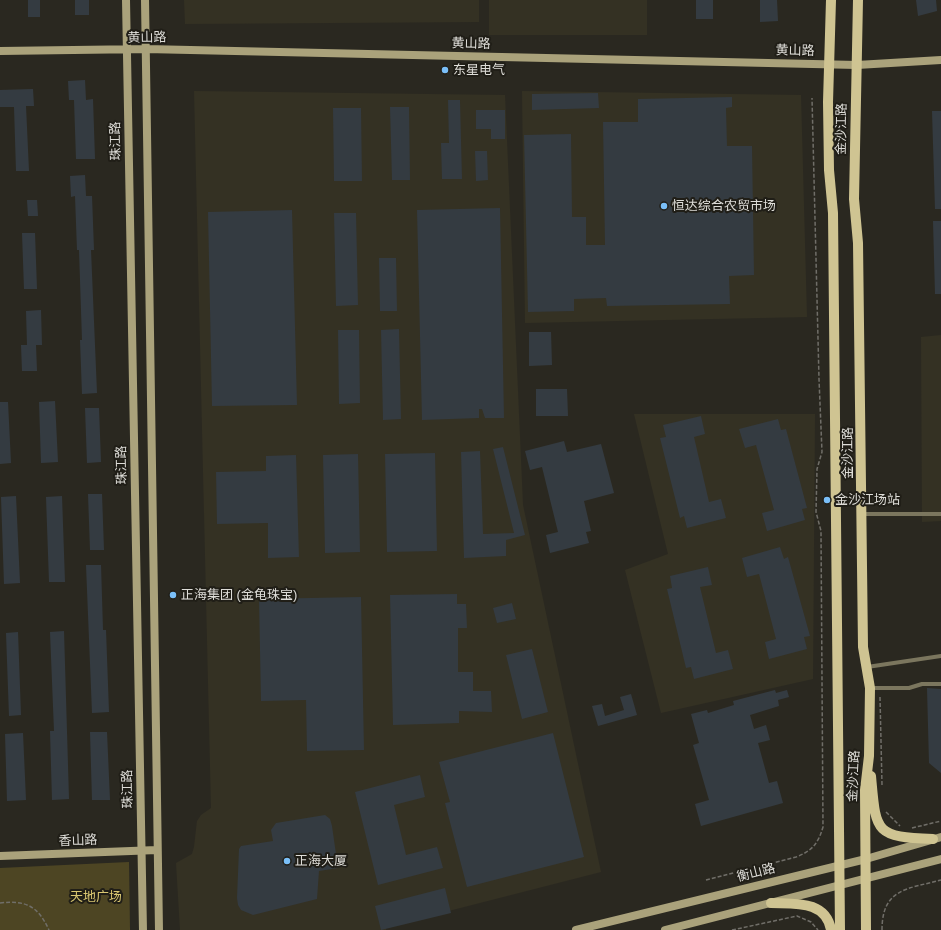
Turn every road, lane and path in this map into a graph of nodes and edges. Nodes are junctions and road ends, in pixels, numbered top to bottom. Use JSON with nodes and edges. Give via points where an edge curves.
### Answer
{"nodes":[{"id":1,"x":126,"y":0,"type":"edge"},
{"id":2,"x":145,"y":0,"type":"edge"},
{"id":3,"x":831,"y":0,"type":"edge"},
{"id":4,"x":858,"y":0,"type":"edge"},
{"id":5,"x":146,"y":49,"type":"junction"},
{"id":6,"x":0,"y":51,"type":"edge"},
{"id":7,"x":127,"y":51,"type":"junction"},
{"id":8,"x":941,"y":60,"type":"edge"},
{"id":9,"x":830,"y":64,"type":"junction"},
{"id":10,"x":857,"y":66,"type":"junction"},
{"id":11,"x":812,"y":98,"type":"dead end"},
{"id":12,"x":862,"y":514,"type":"junction"},
{"id":13,"x":941,"y":514,"type":"edge"},
{"id":14,"x":941,"y":656,"type":"edge"},
{"id":15,"x":866,"y":667,"type":"junction"},
{"id":16,"x":941,"y":684,"type":"edge"},
{"id":17,"x":870,"y":688,"type":"junction"},
{"id":18,"x":869,"y":756,"type":"junction"},
{"id":19,"x":937,"y":838,"type":"edge"},
{"id":20,"x":141,"y":850,"type":"junction"},
{"id":21,"x":157,"y":850,"type":"junction"},
{"id":22,"x":0,"y":856,"type":"edge"},
{"id":23,"x":866,"y":859,"type":"junction"},
{"id":24,"x":941,"y":860,"type":"edge"},
{"id":25,"x":839,"y":865,"type":"junction"},
{"id":26,"x":866,"y":879,"type":"junction"},
{"id":27,"x":706,"y":880,"type":"dead end"},
{"id":28,"x":941,"y":880,"type":"edge"},
{"id":29,"x":839,"y":886,"type":"junction"},
{"id":30,"x":0,"y":903,"type":"edge"},
{"id":31,"x":771,"y":903,"type":"junction"},
{"id":32,"x":49,"y":930,"type":"edge"},
{"id":33,"x":143,"y":930,"type":"edge"},
{"id":34,"x":158,"y":930,"type":"edge"},
{"id":35,"x":576,"y":930,"type":"edge"},
{"id":36,"x":666,"y":930,"type":"edge"},
{"id":37,"x":732,"y":930,"type":"edge"},
{"id":38,"x":818,"y":930,"type":"edge"},
{"id":39,"x":831,"y":930,"type":"edge"},
{"id":40,"x":840,"y":930,"type":"edge"},
{"id":41,"x":866,"y":930,"type":"edge"},
{"id":42,"x":882,"y":930,"type":"edge"}],
"edges":[{"from":1,"to":7,"type":"main road","name":"珠江路"},
{"from":2,"to":5,"type":"main road"},
{"from":3,"to":9,"type":"main road","name":"金沙江路"},
{"from":4,"to":10,"type":"main road","name":"金沙江路"},
{"from":5,"to":7,"type":"main road","name":"黄山路"},
{"from":5,"to":9,"type":"main road","name":"黄山路"},
{"from":5,"to":21,"type":"main road"},
{"from":6,"to":7,"type":"main road","name":"黄山路"},
{"from":7,"to":20,"type":"main road","name":"珠江路"},
{"from":8,"to":10,"type":"main road","name":"黄山路"},
{"from":9,"to":10,"type":"main road","name":"黄山路"},
{"from":9,"to":25,"type":"main road","name":"金沙江路","via":[[829,170],[834,269]]},
{"from":10,"to":12,"type":"main road","name":"金沙江路","via":[[854,199],[858,243]]},
{"from":11,"to":27,"type":"path","via":[[822,452],[817,469],[816,512],[822,531],[823,827],[814,848],[796,858]]},
{"from":12,"to":13,"type":"lane"},
{"from":12,"to":15,"type":"main road","name":"金沙江路","via":[[863,647]]},
{"from":14,"to":15,"type":"lane"},
{"from":15,"to":17,"type":"main road","name":"金沙江路"},
{"from":16,"to":17,"type":"lane","via":[[922,684],[909,688]]},
{"from":17,"to":18,"type":"main road","name":"金沙江路"},
{"from":18,"to":19,"type":"main road","via":[[874,806],[883,830],[898,837]]},
{"from":18,"to":23,"type":"main road","name":"金沙江路","via":[[865,790]]},
{"from":19,"to":23,"type":"main road","name":"衡山路"},
{"from":20,"to":21,"type":"main road","name":"香山路"},
{"from":20,"to":22,"type":"main road","name":"香山路"},
{"from":20,"to":33,"type":"main road","name":"珠江路"},
{"from":21,"to":34,"type":"main road"},
{"from":23,"to":25,"type":"main road","name":"衡山路"},
{"from":23,"to":26,"type":"main road","name":"金沙江路"},
{"from":24,"to":26,"type":"main road"},
{"from":25,"to":29,"type":"main road","name":"金沙江路"},
{"from":25,"to":35,"type":"main road","name":"衡山路"},
{"from":26,"to":29,"type":"main road"},
{"from":26,"to":41,"type":"main road","name":"金沙江路"},
{"from":28,"to":42,"type":"path","via":[[903,890],[891,898],[883,910]]},
{"from":29,"to":31,"type":"main road"},
{"from":29,"to":40,"type":"main road","name":"金沙江路"},
{"from":30,"to":32,"type":"path","via":[[10,902],[33,907],[39,911]]},
{"from":31,"to":36,"type":"main road"},
{"from":31,"to":39,"type":"main road","via":[[806,904],[818,908],[830,923]]},
{"from":37,"to":38,"type":"path","via":[[797,916],[811,922]]}]}
